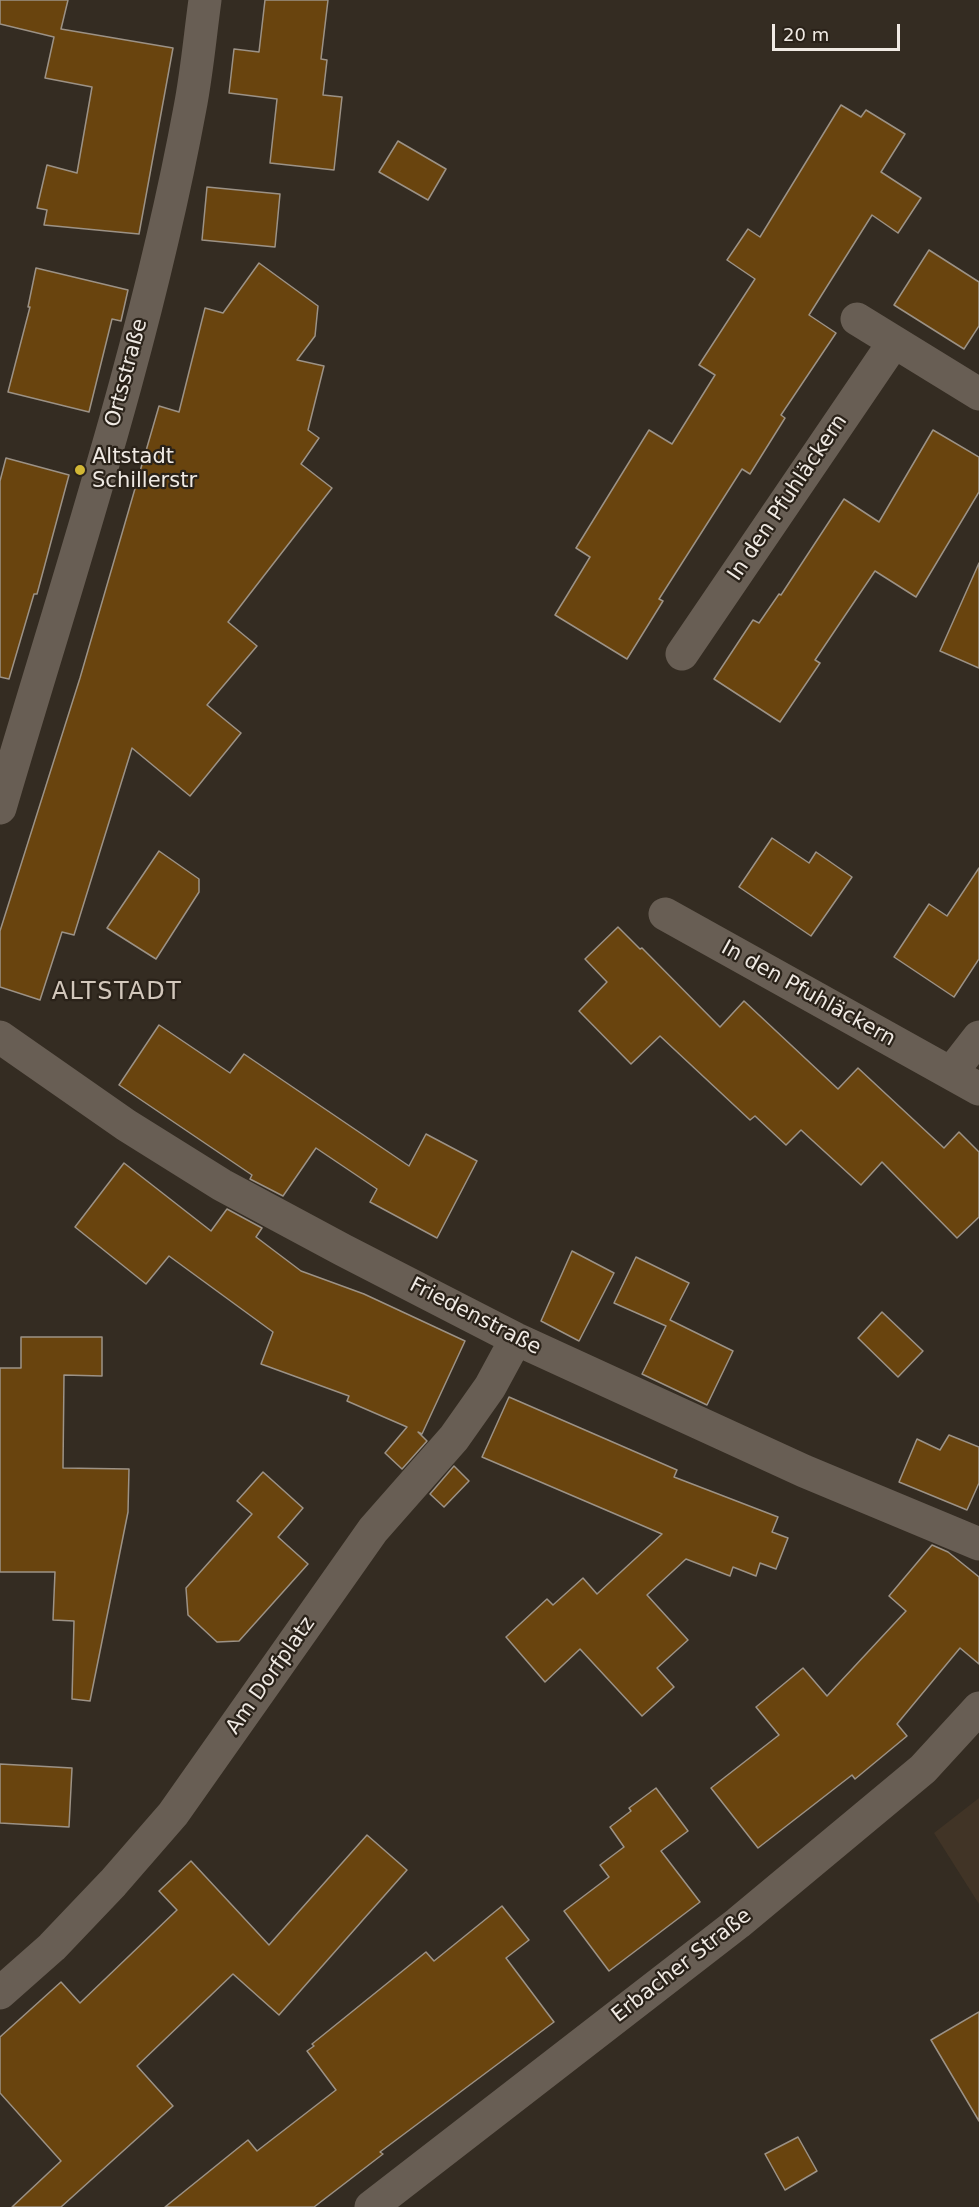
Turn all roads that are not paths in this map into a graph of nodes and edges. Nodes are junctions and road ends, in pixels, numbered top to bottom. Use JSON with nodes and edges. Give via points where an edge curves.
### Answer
{"nodes":[{"id":1,"x":205,"y":0,"type":"edge"},
{"id":2,"x":857,"y":320,"type":"dead end"},
{"id":3,"x":894,"y":342,"type":"junction"},
{"id":4,"x":979,"y":394,"type":"edge"},
{"id":5,"x":682,"y":654,"type":"dead end"},
{"id":6,"x":0,"y":808,"type":"edge"},
{"id":7,"x":665,"y":914,"type":"dead end"},
{"id":8,"x":0,"y":1037,"type":"edge"},
{"id":9,"x":979,"y":1037,"type":"edge"},
{"id":10,"x":951,"y":1073,"type":"junction"},
{"id":11,"x":979,"y":1089,"type":"edge"},
{"id":12,"x":516,"y":1339,"type":"junction"},
{"id":13,"x":979,"y":1545,"type":"edge"},
{"id":14,"x":979,"y":1708,"type":"edge"},
{"id":15,"x":0,"y":1993,"type":"edge"},
{"id":16,"x":371,"y":2207,"type":"edge"}],
"edges":[{"from":1,"to":6,"type":"street","name":"Ortsstraße","via":[[190,106],[166,224],[120,401]]},
{"from":2,"to":3,"type":"street"},
{"from":3,"to":4,"type":"street"},
{"from":3,"to":5,"type":"street","name":"In den Pfuhläckern"},
{"from":7,"to":10,"type":"street","name":"In den Pfuhläckern"},
{"from":8,"to":12,"type":"street","name":"Friedenstraße","via":[[126,1125],[222,1185]]},
{"from":9,"to":10,"type":"street"},
{"from":10,"to":11,"type":"street","name":"In den Pfuhläckern"},
{"from":12,"to":13,"type":"street","name":"Friedenstraße","via":[[804,1471]]},
{"from":12,"to":15,"type":"street","name":"Am Dorfplatz","via":[[490,1387],[454,1438],[373,1530],[173,1814],[52,1947]]},
{"from":14,"to":16,"type":"street","name":"Erbacher Straße","via":[[923,1769],[738,1923]]}]}
